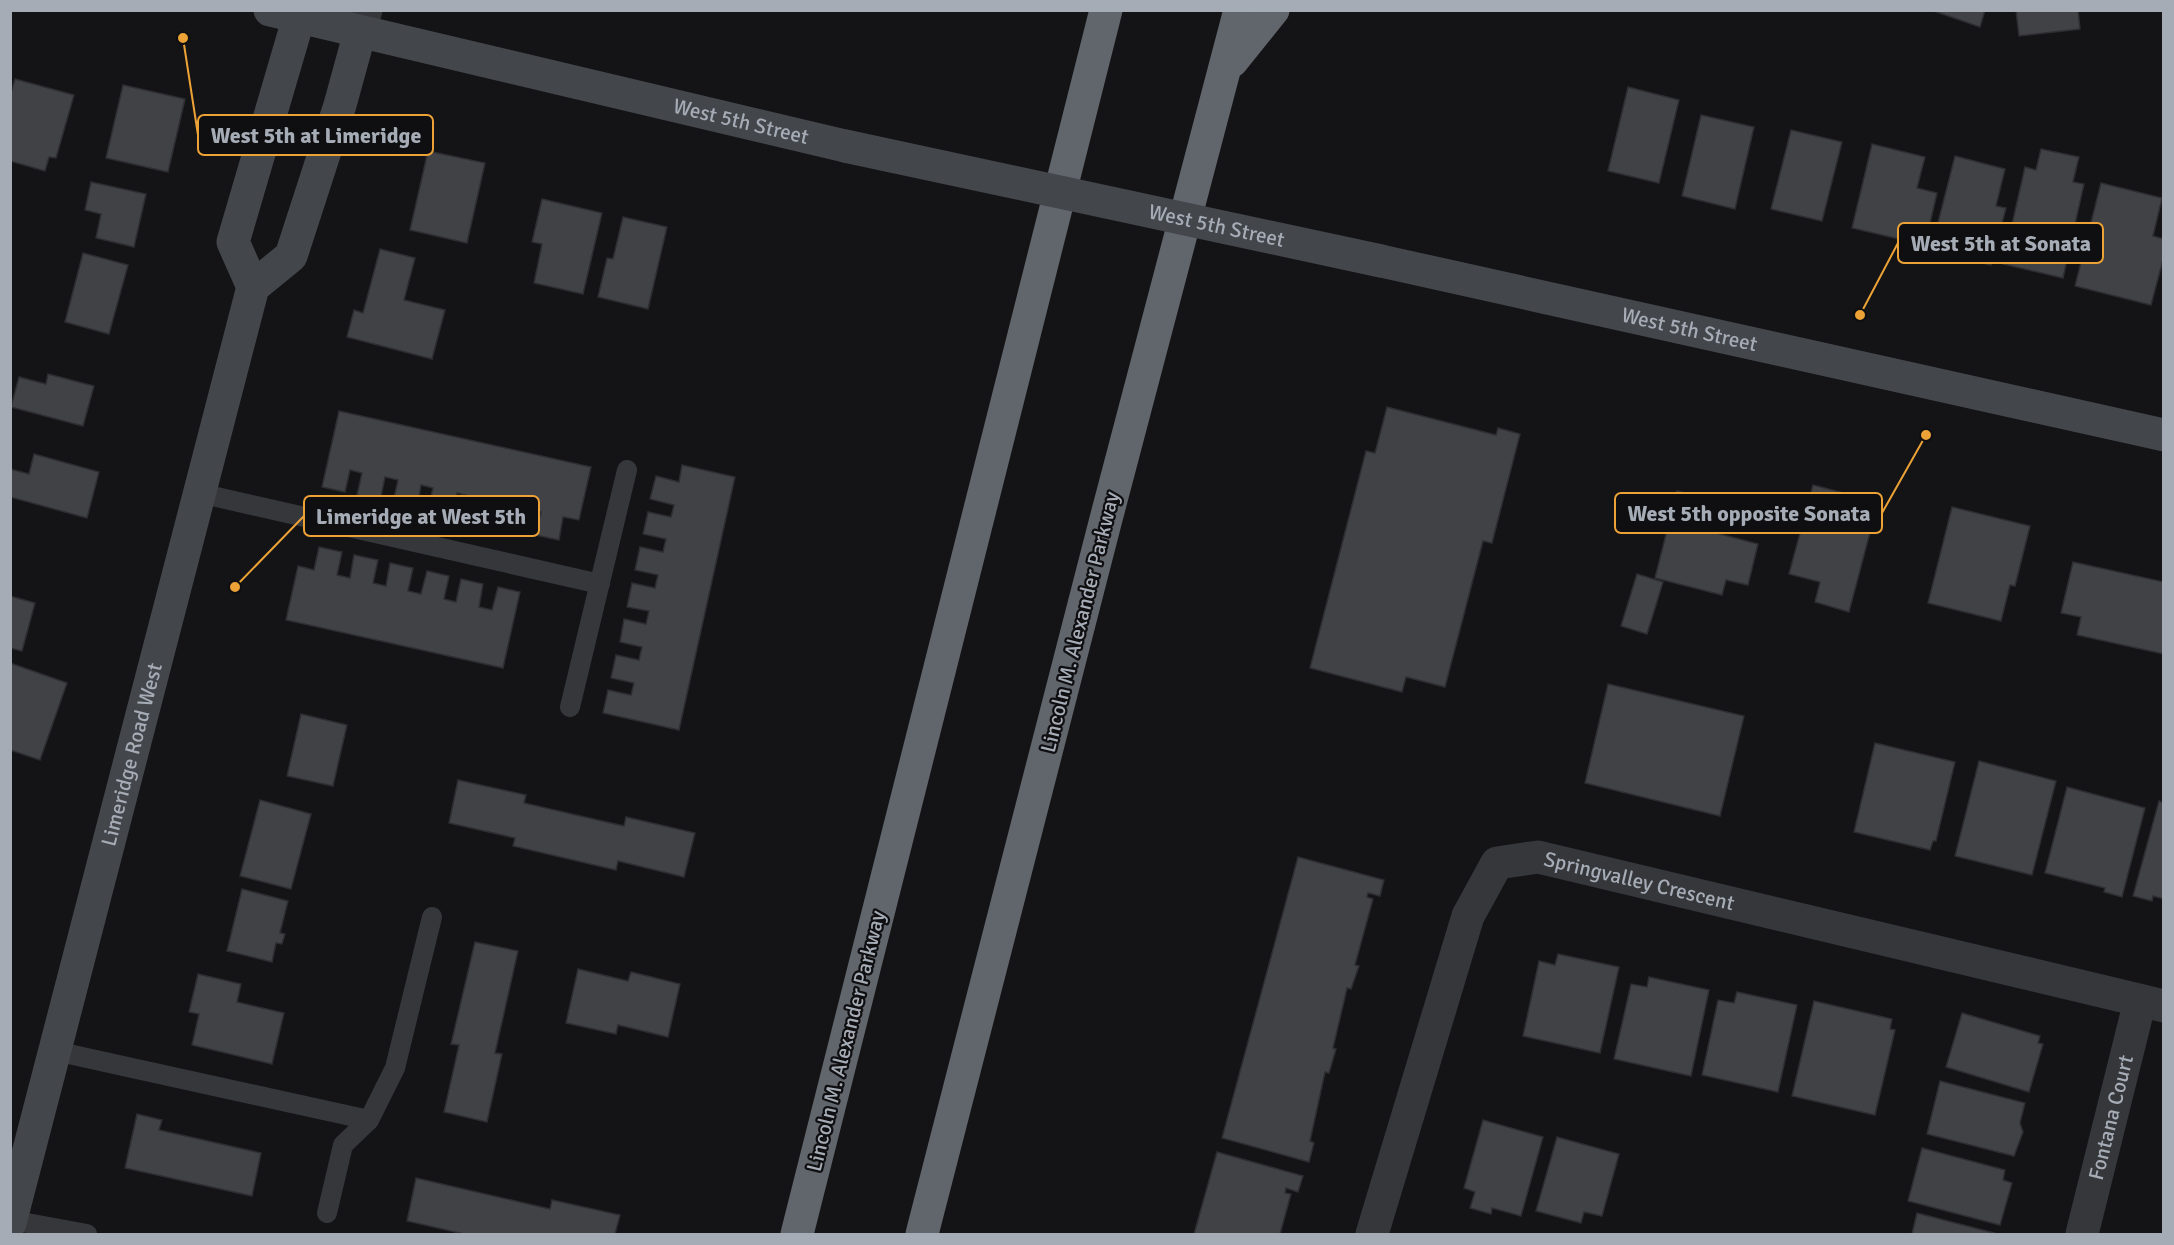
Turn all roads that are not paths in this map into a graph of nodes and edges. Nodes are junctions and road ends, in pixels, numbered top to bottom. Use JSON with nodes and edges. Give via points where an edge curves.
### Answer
{"nodes":[{"id":1,"x":1089,"y":10,"type":"edge"},
{"id":2,"x":1106,"y":10,"type":"edge"},
{"id":3,"x":1240,"y":10,"type":"edge"},
{"id":4,"x":1273,"y":10,"type":"edge"},
{"id":5,"x":290,"y":13,"type":"edge"},
{"id":6,"x":363,"y":21,"type":"edge"},
{"id":7,"x":1225,"y":70,"type":"junction"},
{"id":8,"x":1087,"y":83,"type":"junction"},
{"id":9,"x":253,"y":287,"type":"junction"},
{"id":10,"x":2163,"y":435,"type":"edge"},
{"id":11,"x":627,"y":470,"type":"dead end"},
{"id":12,"x":199,"y":493,"type":"junction"},
{"id":13,"x":600,"y":584,"type":"junction"},
{"id":14,"x":570,"y":707,"type":"dead end"},
{"id":15,"x":432,"y":917,"type":"dead end"},
{"id":16,"x":2152,"y":1004,"type":"edge"},
{"id":17,"x":55,"y":1051,"type":"junction"},
{"id":18,"x":369,"y":1120,"type":"junction"},
{"id":19,"x":327,"y":1213,"type":"dead end"},
{"id":20,"x":11,"y":1221,"type":"edge"},
{"id":21,"x":87,"y":1234,"type":"edge"},
{"id":22,"x":797,"y":1234,"type":"edge"},
{"id":23,"x":922,"y":1234,"type":"edge"},
{"id":24,"x":1372,"y":1234,"type":"edge"},
{"id":25,"x":2082,"y":1234,"type":"edge"}],
"edges":[{"from":1,"to":8,"type":"highway"},
{"from":2,"to":8,"type":"highway","name":"Lincoln M. Alexander Parkway"},
{"from":3,"to":7,"type":"highway","name":"Lincoln M. Alexander Parkway"},
{"from":4,"to":7,"type":"highway"},
{"from":5,"to":6,"type":"street","name":"West 5th Street"},
{"from":5,"to":9,"type":"street","via":[[233,242]]},
{"from":6,"to":9,"type":"street","via":[[291,256]]},
{"from":6,"to":10,"type":"street","name":"West 5th Street","bridge":true,"via":[[845,146]]},
{"from":7,"to":23,"type":"highway","name":"Lincoln M. Alexander Parkway"},
{"from":8,"to":22,"type":"highway","name":"Lincoln M. Alexander Parkway"},
{"from":9,"to":12,"type":"street","name":"Limeridge Road West"},
{"from":11,"to":13,"type":"lane"},
{"from":12,"to":13,"type":"lane"},
{"from":12,"to":17,"type":"street","name":"Limeridge Road West"},
{"from":13,"to":14,"type":"lane"},
{"from":15,"to":18,"type":"lane","via":[[395,1068]]},
{"from":16,"to":24,"type":"street","name":"Springvalley Crescent","via":[[1538,856],[1497,863],[1468,916]]},
{"from":16,"to":25,"type":"street","name":"Fontana Court"},
{"from":17,"to":18,"type":"lane"},
{"from":17,"to":20,"type":"street","name":"Limeridge Road West"},
{"from":18,"to":19,"type":"lane","via":[[344,1144]]},
{"from":20,"to":21,"type":"lane"}]}
